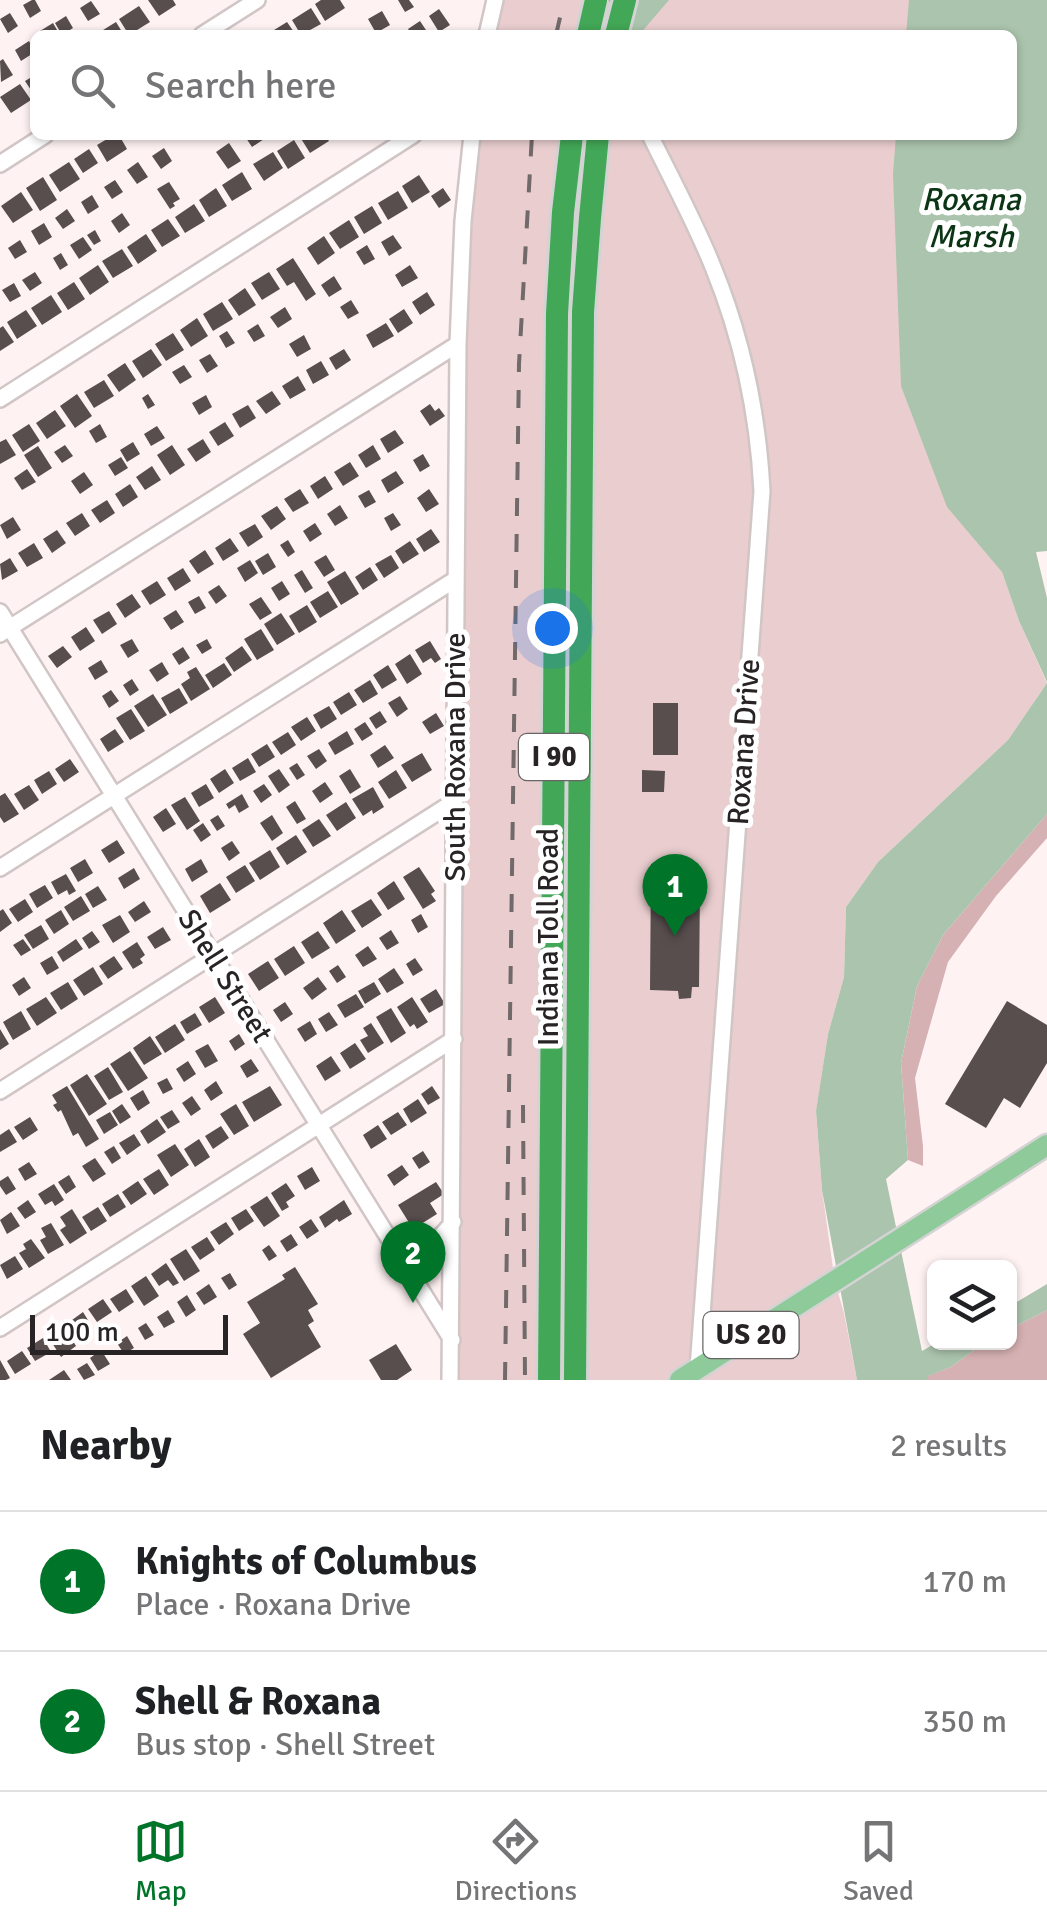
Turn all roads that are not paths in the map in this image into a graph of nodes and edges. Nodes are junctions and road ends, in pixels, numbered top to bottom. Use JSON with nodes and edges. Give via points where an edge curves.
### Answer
{"nodes":[{"id":1,"x":257,"y":0,"type":"edge"},
{"id":2,"x":494,"y":0,"type":"edge"},
{"id":3,"x":582,"y":0,"type":"edge"},
{"id":4,"x":596,"y":0,"type":"edge"},
{"id":5,"x":624,"y":0,"type":"edge"},
{"id":6,"x":210,"y":30,"type":"edge"},
{"id":7,"x":488,"y":30,"type":"edge"},
{"id":8,"x":589,"y":30,"type":"edge"},
{"id":9,"x":597,"y":30,"type":"edge"},
{"id":10,"x":617,"y":30,"type":"edge"},
{"id":11,"x":37,"y":140,"type":"edge"},
{"id":12,"x":405,"y":140,"type":"edge"},
{"id":13,"x":472,"y":140,"type":"edge"},
{"id":14,"x":571,"y":140,"type":"edge"},
{"id":15,"x":652,"y":140,"type":"edge"},
{"id":16,"x":597,"y":146,"type":"edge"},
{"id":17,"x":0,"y":164,"type":"edge"},
{"id":18,"x":458,"y":344,"type":"junction"},
{"id":19,"x":0,"y":399,"type":"edge"},
{"id":20,"x":456,"y":579,"type":"junction"},
{"id":21,"x":0,"y":612,"type":"edge"},
{"id":22,"x":5,"y":631,"type":"edge"},
{"id":23,"x":114,"y":796,"type":"junction"},
{"id":24,"x":455,"y":801,"type":"junction"},
{"id":25,"x":0,"y":868,"type":"edge"},
{"id":26,"x":212,"y":956,"type":"junction"},
{"id":27,"x":454,"y":1038,"type":"junction"},
{"id":28,"x":0,"y":1091,"type":"edge"},
{"id":29,"x":318,"y":1126,"type":"junction"},
{"id":30,"x":1047,"y":1145,"type":"edge"},
{"id":31,"x":452,"y":1222,"type":"junction"},
{"id":32,"x":390,"y":1240,"type":"junction"},
{"id":33,"x":0,"y":1328,"type":"edge"},
{"id":34,"x":452,"y":1340,"type":"junction"},
{"id":35,"x":689,"y":1374,"type":"edge"},
{"id":36,"x":450,"y":1380,"type":"edge"},
{"id":37,"x":549,"y":1380,"type":"edge"},
{"id":38,"x":575,"y":1380,"type":"edge"}],
"edges":[{"from":1,"to":6,"type":"street"},
{"from":2,"to":7,"type":"street"},
{"from":3,"to":9,"type":"street"},
{"from":4,"to":8,"type":"highway","bridge":true},
{"from":5,"to":10,"type":"highway"},
{"from":11,"to":17,"type":"street"},
{"from":12,"to":19,"type":"street"},
{"from":13,"to":18,"type":"street","name":"South Roxana Drive"},
{"from":14,"to":37,"type":"highway","name":"Indiana Toll Road","number":"I 90","via":[[557,314]]},
{"from":15,"to":35,"type":"street","name":"Roxana Drive","via":[[732,319],[752,398],[762,491]]},
{"from":16,"to":38,"type":"highway","name":"Indiana Toll Road","number":"I 90","via":[[584,312]]},
{"from":18,"to":20,"type":"street","name":"South Roxana Drive"},
{"from":18,"to":22,"type":"street"},
{"from":20,"to":23,"type":"street"},
{"from":20,"to":24,"type":"street","name":"South Roxana Drive"},
{"from":21,"to":22,"type":"street","name":"Shell Street"},
{"from":22,"to":23,"type":"street","name":"Shell Street"},
{"from":23,"to":25,"type":"street"},
{"from":23,"to":26,"type":"street","name":"Shell Street"},
{"from":24,"to":26,"type":"street"},
{"from":24,"to":27,"type":"street","name":"South Roxana Drive"},
{"from":26,"to":28,"type":"street"},
{"from":26,"to":29,"type":"street","name":"Shell Street"},
{"from":27,"to":29,"type":"street"},
{"from":27,"to":31,"type":"street","name":"South Roxana Drive"},
{"from":29,"to":32,"type":"street","name":"Shell Street"},
{"from":29,"to":33,"type":"street"},
{"from":30,"to":35,"type":"main road","number":"US 20"},
{"from":31,"to":32,"type":"street","via":[[426,1246]]},
{"from":31,"to":34,"type":"street","name":"South Roxana Drive"},
{"from":32,"to":34,"type":"street","name":"Shell Street"},
{"from":34,"to":36,"type":"street","name":"South Roxana Drive"}]}
